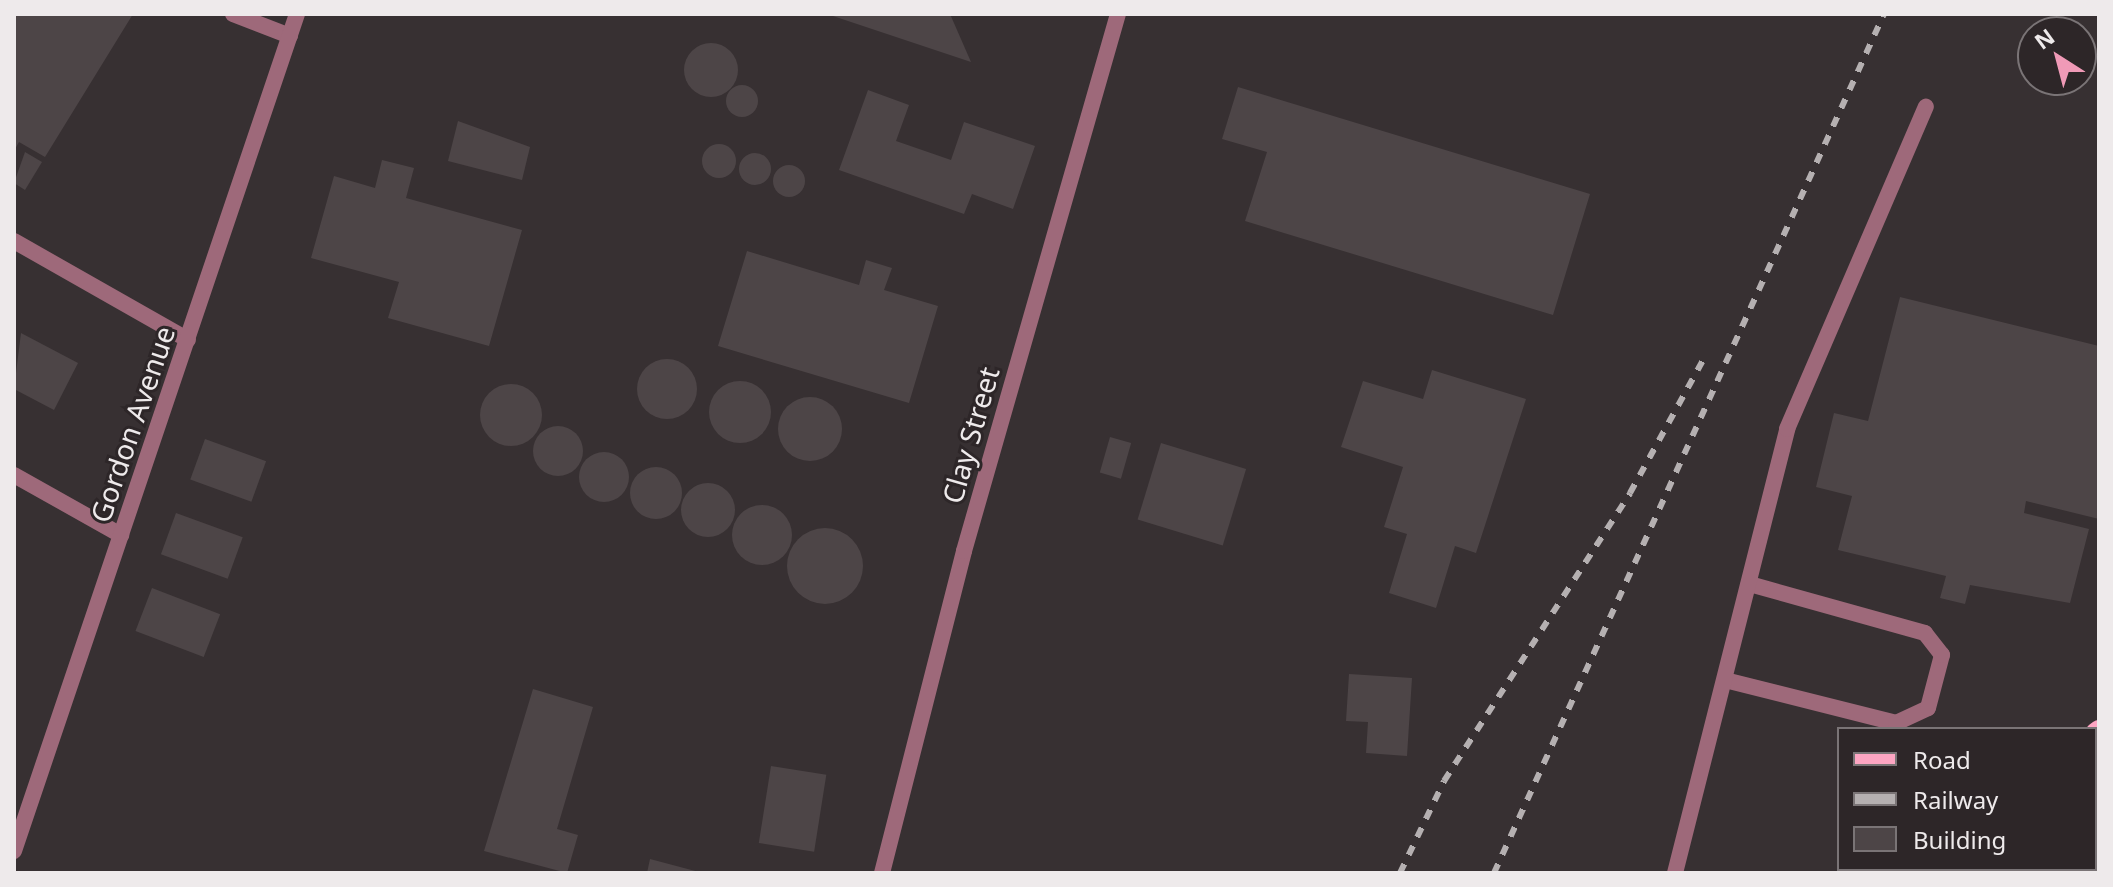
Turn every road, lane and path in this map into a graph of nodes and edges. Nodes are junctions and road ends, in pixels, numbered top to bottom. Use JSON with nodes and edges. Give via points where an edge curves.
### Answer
{"nodes":[{"id":1,"x":233,"y":14,"type":"edge"},
{"id":2,"x":297,"y":14,"type":"edge"},
{"id":3,"x":1118,"y":14,"type":"edge"},
{"id":4,"x":290,"y":36,"type":"junction"},
{"id":5,"x":1926,"y":107,"type":"dead end"},
{"id":6,"x":14,"y":241,"type":"edge"},
{"id":7,"x":188,"y":340,"type":"junction"},
{"id":8,"x":14,"y":475,"type":"edge"},
{"id":9,"x":121,"y":535,"type":"junction"},
{"id":10,"x":1749,"y":584,"type":"junction"},
{"id":11,"x":1725,"y":680,"type":"junction"},
{"id":12,"x":14,"y":851,"type":"edge"},
{"id":13,"x":882,"y":873,"type":"edge"},
{"id":14,"x":1675,"y":873,"type":"edge"}],
"edges":[{"from":1,"to":4,"type":"street"},
{"from":2,"to":4,"type":"street","name":"Gordon Avenue"},
{"from":3,"to":13,"type":"street","name":"Clay Street","via":[[964,551]]},
{"from":4,"to":7,"type":"street","name":"Gordon Avenue"},
{"from":5,"to":10,"type":"street","via":[[1787,429]]},
{"from":6,"to":7,"type":"street"},
{"from":7,"to":9,"type":"street","name":"Gordon Avenue"},
{"from":8,"to":9,"type":"street"},
{"from":9,"to":12,"type":"street","name":"Gordon Avenue"},
{"from":10,"to":11,"type":"street"},
{"from":10,"to":11,"type":"street","via":[[1925,633],[1942,655],[1928,708],[1896,723]]},
{"from":11,"to":14,"type":"street"}]}
